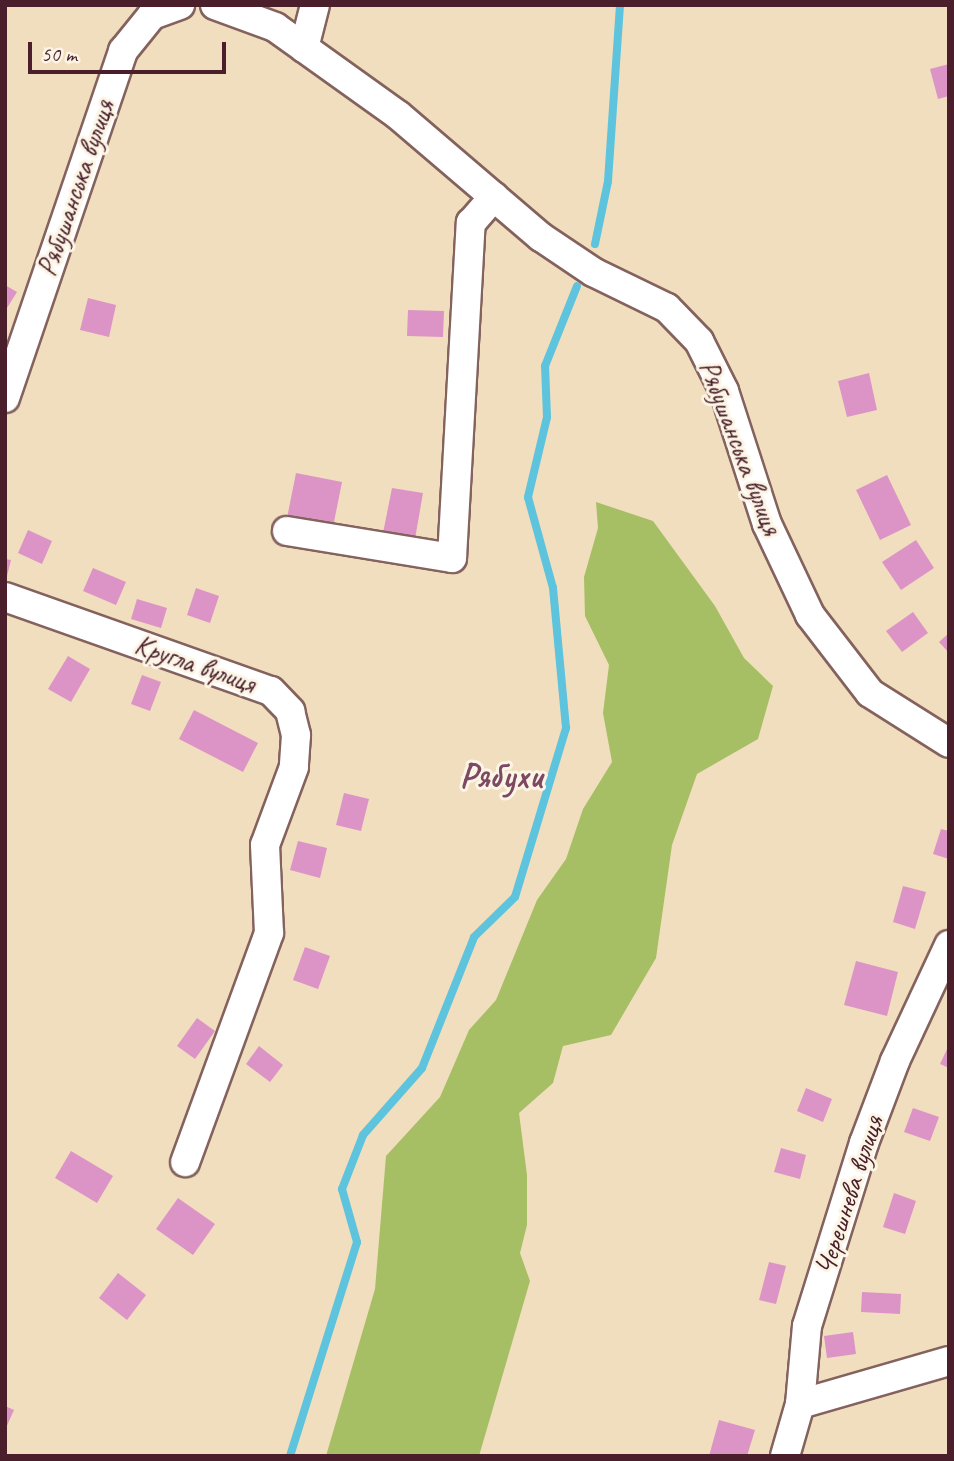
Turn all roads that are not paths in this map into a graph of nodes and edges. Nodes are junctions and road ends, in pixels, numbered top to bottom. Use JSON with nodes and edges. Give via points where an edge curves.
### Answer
{"nodes":[{"id":1,"x":180,"y":5,"type":"edge"},
{"id":2,"x":215,"y":5,"type":"edge"},
{"id":3,"x":315,"y":5,"type":"edge"},
{"id":4,"x":304,"y":48,"type":"junction"},
{"id":5,"x":494,"y":197,"type":"junction"},
{"id":6,"x":5,"y":398,"type":"edge"},
{"id":7,"x":287,"y":531,"type":"dead end"},
{"id":8,"x":5,"y":597,"type":"edge"},
{"id":9,"x":949,"y":743,"type":"edge"},
{"id":10,"x":949,"y":945,"type":"edge"},
{"id":11,"x":185,"y":1162,"type":"dead end"},
{"id":12,"x":949,"y":1361,"type":"edge"},
{"id":13,"x":800,"y":1404,"type":"junction"},
{"id":14,"x":785,"y":1456,"type":"edge"}],
"edges":[{"from":1,"to":6,"type":"street","name":"Рябушанська вулиця","via":[[152,15],[123,51]]},
{"from":2,"to":4,"type":"street","name":"Рябушанська вулиця","via":[[275,27]]},
{"from":3,"to":4,"type":"street"},
{"from":4,"to":5,"type":"street","name":"Рябушанська вулиця","via":[[398,115]]},
{"from":5,"to":7,"type":"street","via":[[471,223],[452,558]]},
{"from":5,"to":9,"type":"street","name":"Рябушанська вулиця","via":[[541,237],[593,272],[667,307],[699,341],[724,391],[767,524],[810,615],[870,693]]},
{"from":8,"to":11,"type":"street","name":"Кругла вулиця","via":[[271,691],[290,711],[296,735],[294,767],[265,845],[269,933],[260,968]]},
{"from":10,"to":13,"type":"street","name":"Черешнева вулиця","via":[[895,1061],[864,1143],[807,1326]]},
{"from":12,"to":13,"type":"street"},
{"from":13,"to":14,"type":"street","name":"Черешнева вулиця"}]}
